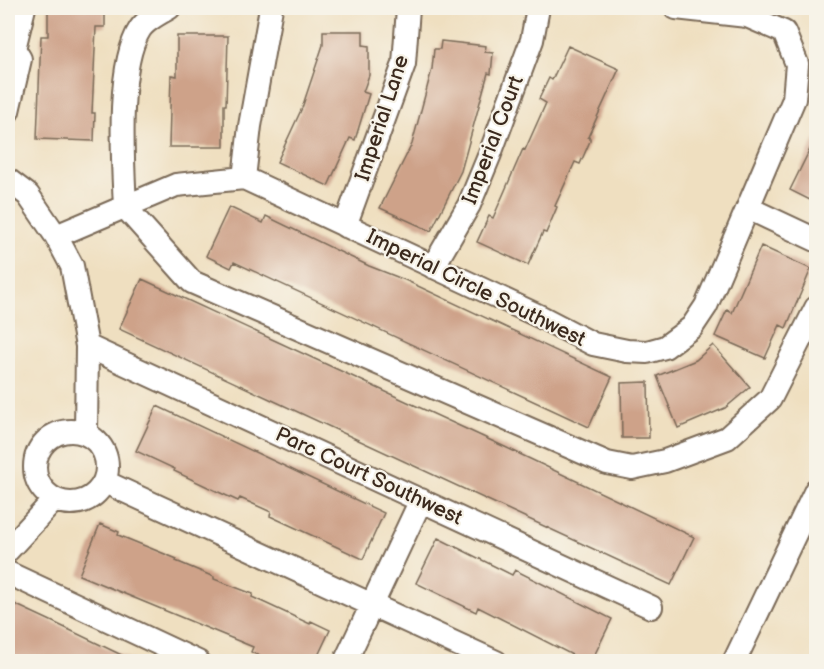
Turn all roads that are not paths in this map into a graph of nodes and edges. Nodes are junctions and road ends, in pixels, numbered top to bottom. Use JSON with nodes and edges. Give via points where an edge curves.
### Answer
{"nodes":[{"id":1,"x":24,"y":8,"type":"edge"},
{"id":2,"x":169,"y":8,"type":"edge"},
{"id":3,"x":271,"y":8,"type":"edge"},
{"id":4,"x":408,"y":8,"type":"edge"},
{"id":5,"x":538,"y":8,"type":"edge"},
{"id":6,"x":676,"y":8,"type":"edge"},
{"id":7,"x":11,"y":47,"type":"edge"},
{"id":8,"x":8,"y":111,"type":"edge"},
{"id":9,"x":244,"y":178,"type":"junction"},
{"id":10,"x":8,"y":180,"type":"edge"},
{"id":11,"x":125,"y":207,"type":"junction"},
{"id":12,"x":748,"y":208,"type":"junction"},
{"id":13,"x":345,"y":225,"type":"junction"},
{"id":14,"x":56,"y":236,"type":"junction"},
{"id":15,"x":816,"y":240,"type":"edge"},
{"id":16,"x":433,"y":267,"type":"junction"},
{"id":17,"x":816,"y":308,"type":"edge"},
{"id":18,"x":87,"y":346,"type":"junction"},
{"id":19,"x":86,"y":433,"type":"junction"},
{"id":20,"x":105,"y":482,"type":"junction"},
{"id":21,"x":816,"y":490,"type":"edge"},
{"id":22,"x":54,"y":500,"type":"junction"},
{"id":23,"x":420,"y":500,"type":"junction"},
{"id":24,"x":8,"y":550,"type":"edge"},
{"id":25,"x":8,"y":573,"type":"edge"},
{"id":26,"x":371,"y":604,"type":"junction"},
{"id":27,"x":651,"y":607,"type":"dead end"},
{"id":28,"x":198,"y":662,"type":"edge"},
{"id":29,"x":345,"y":662,"type":"edge"},
{"id":30,"x":496,"y":662,"type":"edge"},
{"id":31,"x":734,"y":662,"type":"edge"}],
"edges":[{"from":1,"to":7,"type":"street"},
{"from":2,"to":11,"type":"street","via":[[140,28],[130,53],[122,146]]},
{"from":3,"to":9,"type":"street"},
{"from":4,"to":13,"type":"street","name":"Imperial Lane","via":[[404,64]]},
{"from":5,"to":16,"type":"street","name":"Imperial Court","via":[[532,40],[490,154],[469,205]]},
{"from":6,"to":12,"type":"street","name":"Imperial Circle Southwest","via":[[747,16],[784,32],[797,64],[794,99]]},
{"from":7,"to":8,"type":"street","via":[[20,59]]},
{"from":9,"to":11,"type":"street","via":[[176,185]]},
{"from":9,"to":13,"type":"street","name":"Imperial Circle Southwest"},
{"from":10,"to":14,"type":"street","via":[[28,195]]},
{"from":11,"to":14,"type":"street"},
{"from":11,"to":17,"type":"street","via":[[192,282],[607,464],[632,468],[665,461],[727,438],[770,399]]},
{"from":12,"to":15,"type":"street"},
{"from":12,"to":16,"type":"street","name":"Imperial Circle Southwest","via":[[706,306],[692,327],[665,347],[646,352],[592,344]]},
{"from":13,"to":16,"type":"street","name":"Imperial Circle Southwest"},
{"from":14,"to":18,"type":"street","via":[[72,267]]},
{"from":18,"to":19,"type":"street"},
{"from":18,"to":23,"type":"street","name":"Parc Court Southwest"},
{"from":19,"to":20,"type":"street","via":[[99,442],[105,453]]},
{"from":19,"to":22,"type":"street","via":[[69,430],[52,435],[38,451],[36,476]]},
{"from":20,"to":22,"type":"street","via":[[92,498],[64,503]]},
{"from":20,"to":26,"type":"street"},
{"from":21,"to":31,"type":"street"},
{"from":22,"to":24,"type":"street"},
{"from":23,"to":26,"type":"street"},
{"from":23,"to":27,"type":"street","name":"Parc Court Southwest"},
{"from":25,"to":28,"type":"street"},
{"from":26,"to":29,"type":"street"},
{"from":26,"to":30,"type":"street"}]}
